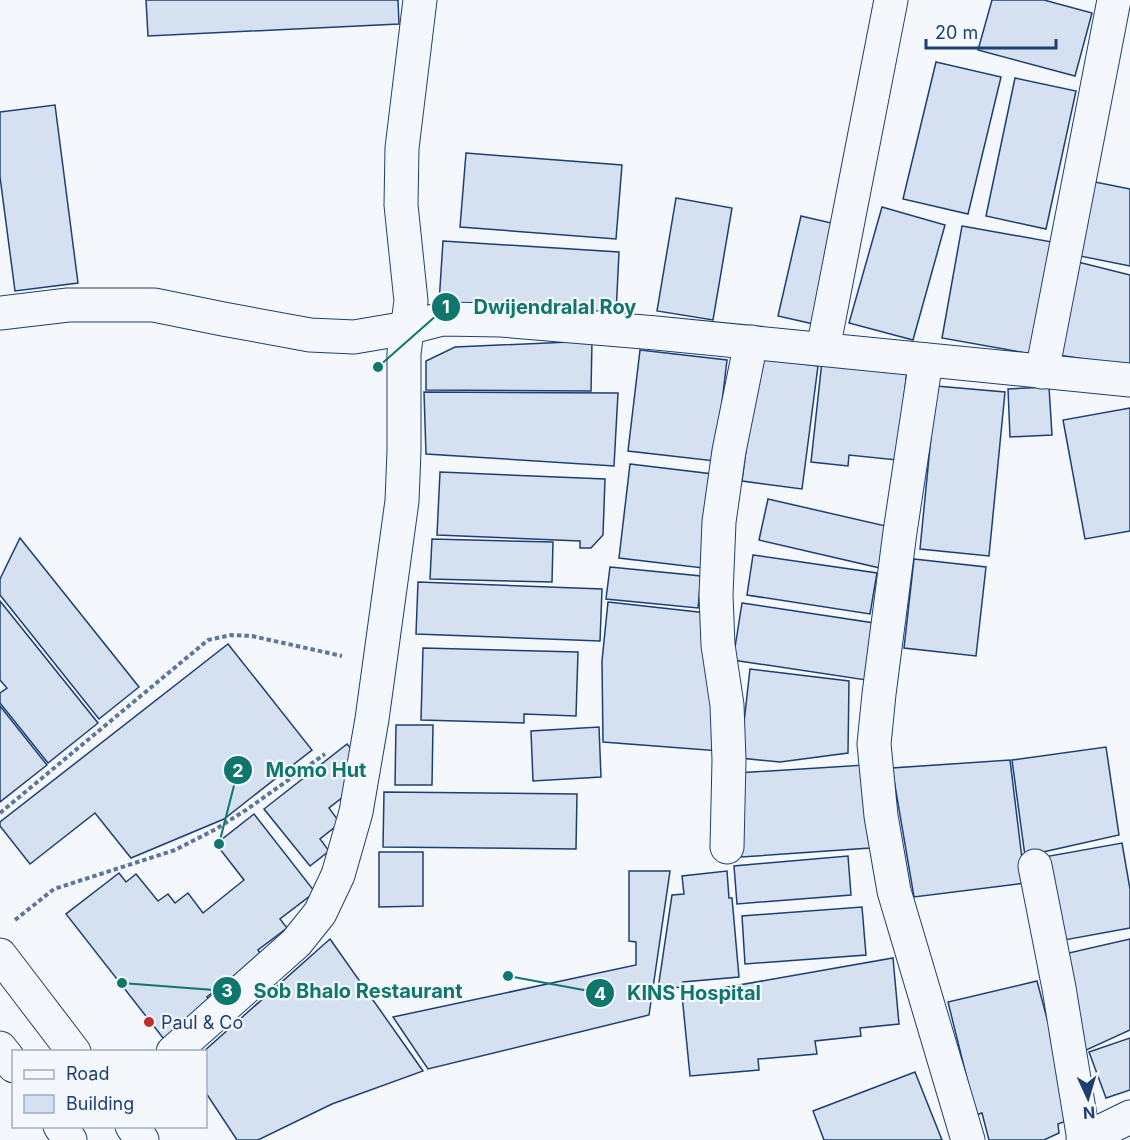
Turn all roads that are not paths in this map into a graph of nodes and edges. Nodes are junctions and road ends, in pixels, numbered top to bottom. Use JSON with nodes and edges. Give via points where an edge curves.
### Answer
{"nodes":[{"id":1,"x":420,"y":0,"type":"edge"},
{"id":2,"x":891,"y":0,"type":"edge"},
{"id":3,"x":1114,"y":0,"type":"edge"},
{"id":4,"x":0,"y":313,"type":"edge"},
{"id":5,"x":407,"y":328,"type":"junction"},
{"id":6,"x":751,"y":342,"type":"junction"},
{"id":7,"x":823,"y":349,"type":"junction"},
{"id":8,"x":926,"y":360,"type":"junction"},
{"id":9,"x":1042,"y":372,"type":"junction"},
{"id":10,"x":1130,"y":380,"type":"edge"},
{"id":11,"x":727,"y":848,"type":"dead end"},
{"id":12,"x":1035,"y":866,"type":"dead end"},
{"id":13,"x":5,"y":940,"type":"edge"},
{"id":14,"x":0,"y":1048,"type":"edge"},
{"id":15,"x":73,"y":1050,"type":"edge"},
{"id":16,"x":175,"y":1050,"type":"edge"},
{"id":17,"x":12,"y":1063,"type":"edge"},
{"id":18,"x":1130,"y":1117,"type":"edge"},
{"id":19,"x":968,"y":1140,"type":"edge"},
{"id":20,"x":1083,"y":1140,"type":"edge"}],
"edges":[{"from":1,"to":5,"type":"street","via":[[402,148],[401,205],[411,301]]},
{"from":2,"to":7,"type":"street"},
{"from":3,"to":9,"type":"street"},
{"from":4,"to":5,"type":"street","via":[[68,305],[154,305],[310,335],[354,337]]},
{"from":5,"to":6,"type":"street","via":[[442,319],[501,320]]},
{"from":5,"to":16,"type":"street","via":[[402,501],[372,719],[356,812],[338,875],[320,913],[296,943]]},
{"from":6,"to":7,"type":"street"},
{"from":6,"to":11,"type":"street","via":[[719,522],[716,595],[727,705]]},
{"from":7,"to":8,"type":"street"},
{"from":8,"to":9,"type":"street"},
{"from":8,"to":19,"type":"street","via":[[874,744],[880,816],[894,891]]},
{"from":9,"to":10,"type":"street"},
{"from":12,"to":20,"type":"street"},
{"from":13,"to":15,"type":"street"},
{"from":14,"to":17,"type":"street"},
{"from":18,"to":20,"type":"street"}]}
